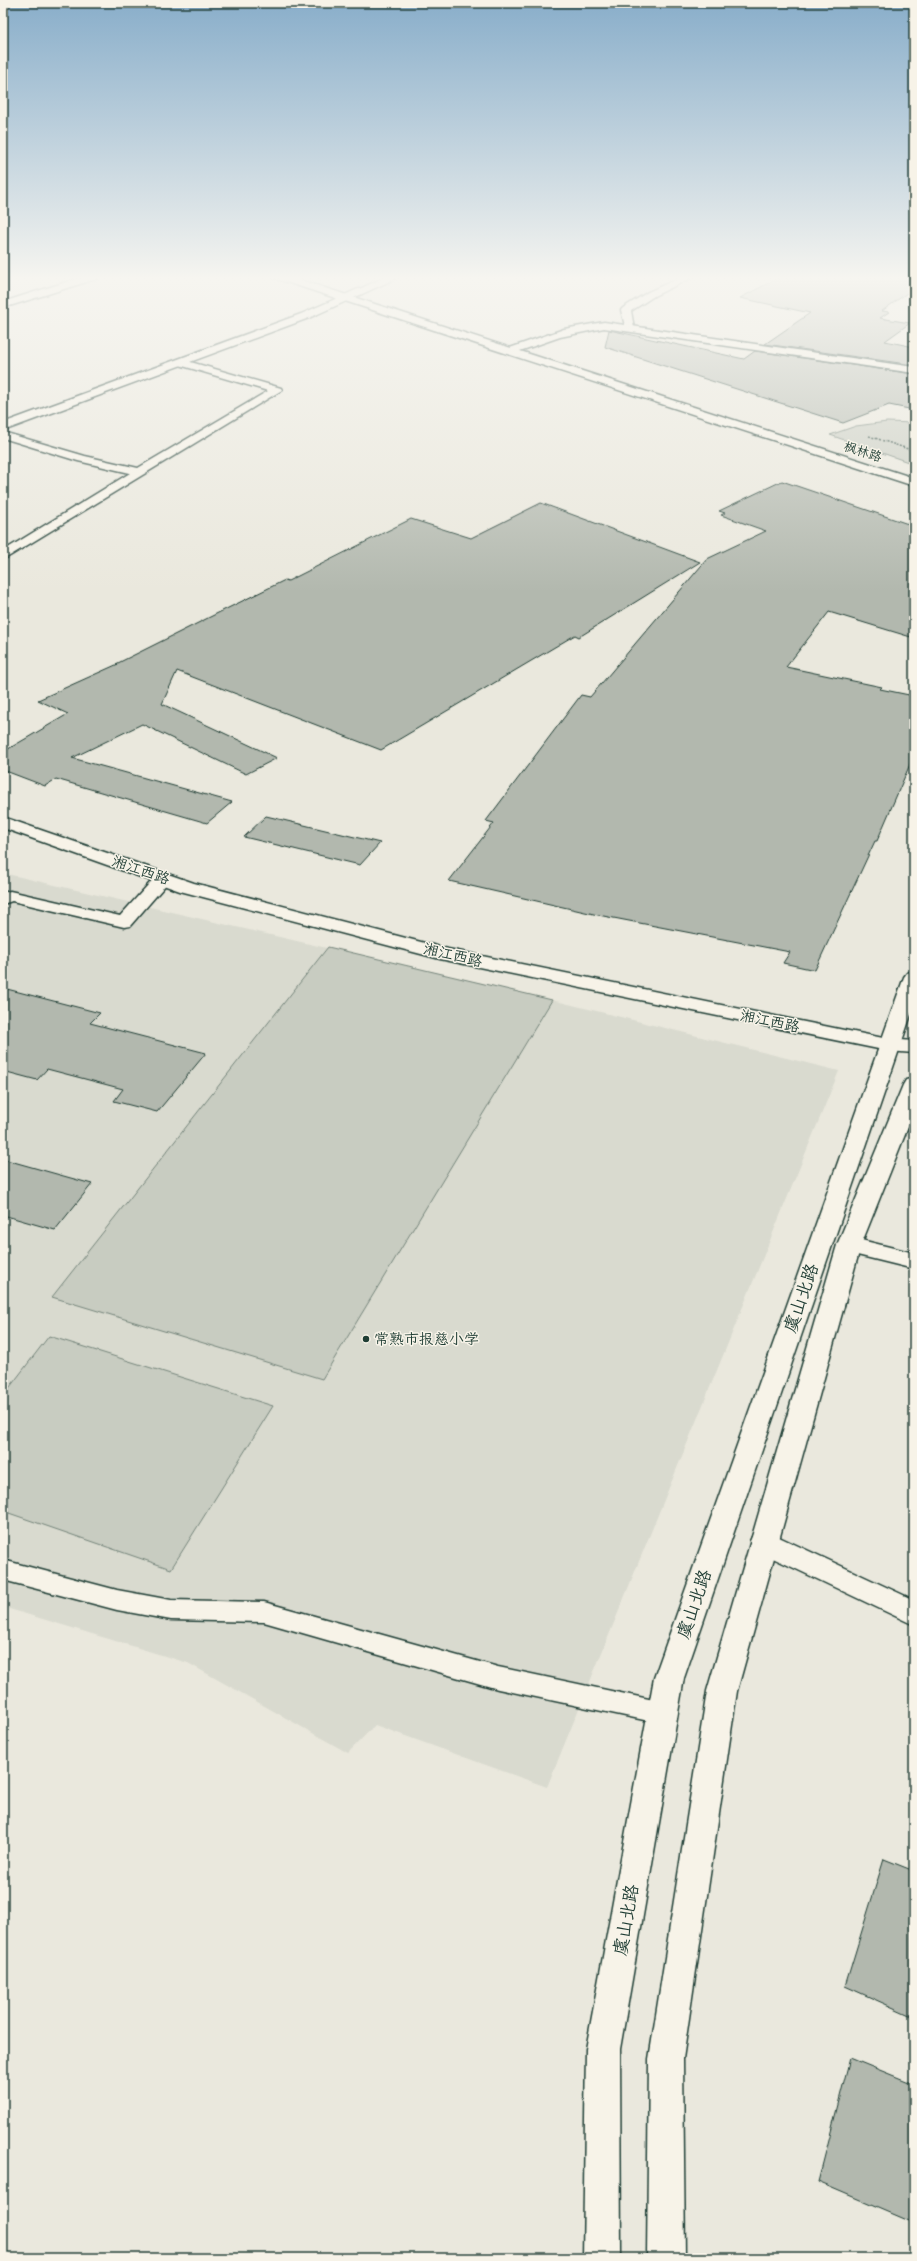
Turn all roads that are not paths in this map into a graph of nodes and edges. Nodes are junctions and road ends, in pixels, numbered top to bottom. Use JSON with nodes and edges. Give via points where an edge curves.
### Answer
{"nodes":[{"id":1,"x":127,"y":382,"type":"edge"},
{"id":2,"x":248,"y":382,"type":"edge"},
{"id":3,"x":605,"y":382,"type":"edge"},
{"id":4,"x":640,"y":382,"type":"edge"},
{"id":5,"x":5,"y":427,"type":"edge"},
{"id":6,"x":906,"y":467,"type":"dead end"},
{"id":7,"x":140,"y":472,"type":"junction"},
{"id":8,"x":914,"y":482,"type":"edge"},
{"id":9,"x":3,"y":556,"type":"edge"},
{"id":10,"x":3,"y":822,"type":"edge"},
{"id":11,"x":162,"y":878,"type":"junction"},
{"id":12,"x":3,"y":899,"type":"edge"},
{"id":13,"x":914,"y":977,"type":"edge"},
{"id":14,"x":901,"y":1046,"type":"edge"},
{"id":15,"x":914,"y":1085,"type":"edge"},
{"id":16,"x":849,"y":1245,"type":"junction"},
{"id":17,"x":914,"y":1261,"type":"edge"},
{"id":18,"x":764,"y":1541,"type":"junction"},
{"id":19,"x":3,"y":1570,"type":"edge"},
{"id":20,"x":914,"y":1613,"type":"edge"},
{"id":21,"x":662,"y":1713,"type":"junction"},
{"id":22,"x":602,"y":2258,"type":"edge"},
{"id":23,"x":666,"y":2258,"type":"edge"}],
"edges":[{"from":1,"to":5,"type":"main road"},
{"from":2,"to":7,"type":"lane","via":[[277,390]]},
{"from":3,"to":8,"type":"main road","name":"枫林路"},
{"from":4,"to":6,"type":"main road","name":"枫林路"},
{"from":5,"to":7,"type":"lane","via":[[82,459]]},
{"from":7,"to":9,"type":"lane"},
{"from":10,"to":11,"type":"main road","name":"湘江西路"},
{"from":11,"to":12,"type":"lane","via":[[124,922],[10,896]]},
{"from":11,"to":14,"type":"main road","name":"湘江西路","via":[[187,887],[447,955]]},
{"from":13,"to":14,"type":"main road","name":"虞山北路"},
{"from":14,"to":21,"type":"main road","name":"虞山北路","via":[[669,1678]]},
{"from":15,"to":16,"type":"main road","name":"虞山北路"},
{"from":16,"to":17,"type":"main road"},
{"from":16,"to":18,"type":"main road","name":"虞山北路"},
{"from":18,"to":20,"type":"main road"},
{"from":18,"to":23,"type":"main road","name":"虞山北路","via":[[722,1691],[666,2059]]},
{"from":19,"to":21,"type":"lane","via":[[117,1600],[171,1610],[264,1612],[307,1622],[498,1678]]},
{"from":21,"to":22,"type":"main road","name":"虞山北路","via":[[603,2049]]}]}
